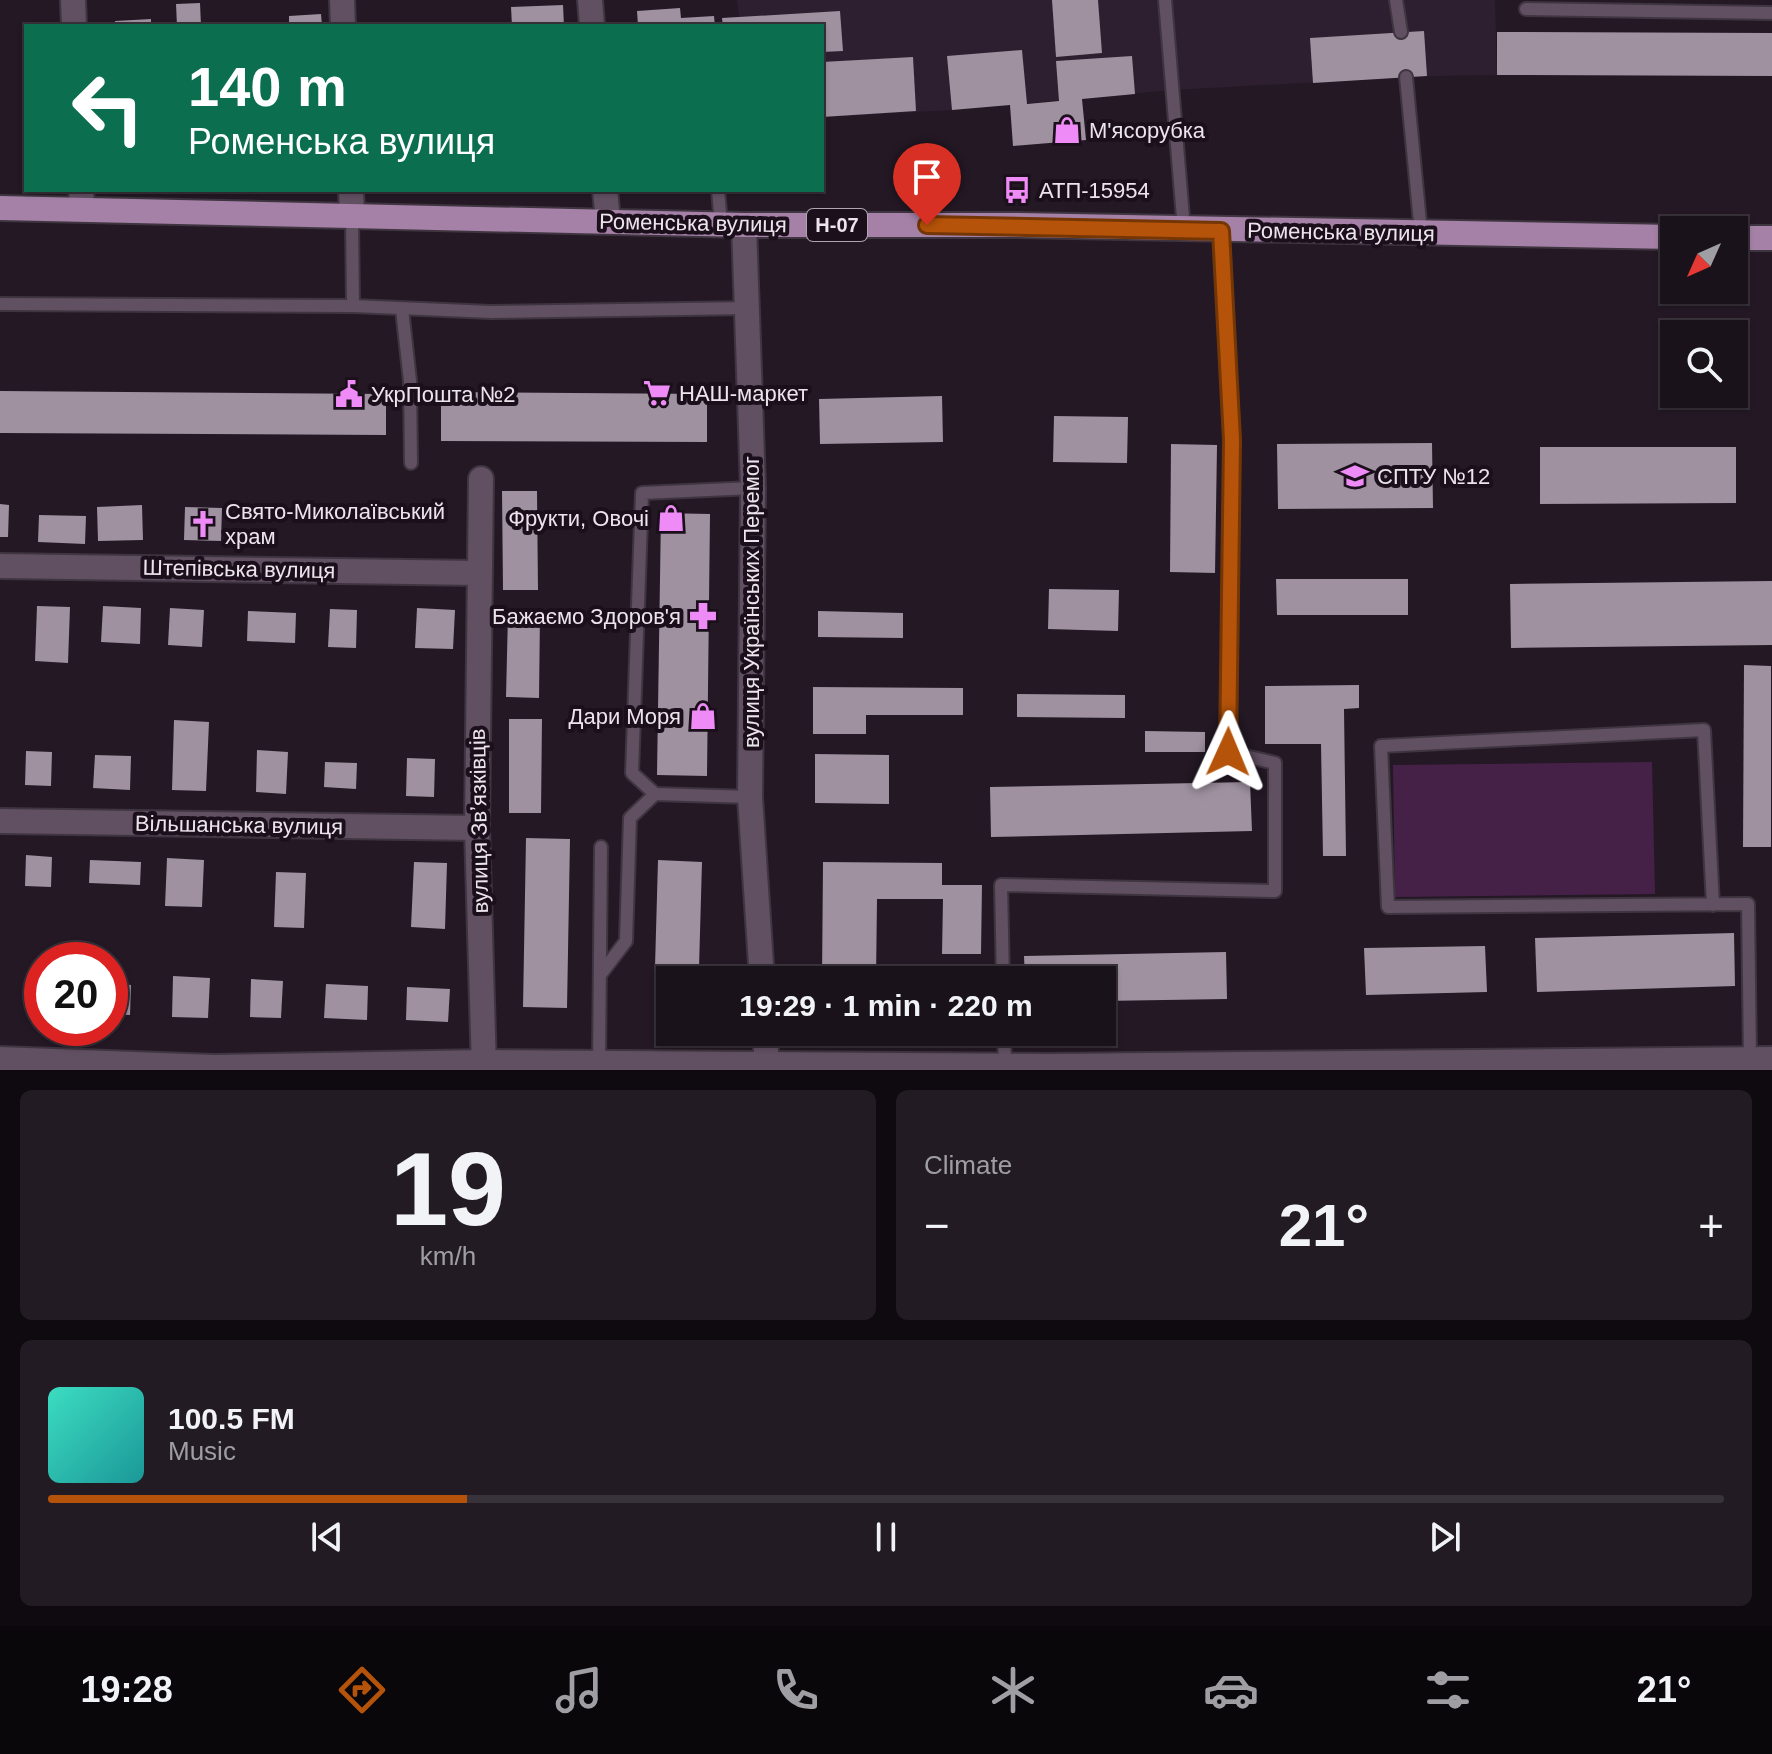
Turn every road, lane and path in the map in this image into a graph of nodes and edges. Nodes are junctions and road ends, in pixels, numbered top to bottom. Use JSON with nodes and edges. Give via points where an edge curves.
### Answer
{"nodes":[{"id":1,"x":73,"y":0,"type":"edge"},
{"id":2,"x":342,"y":0,"type":"edge"},
{"id":3,"x":590,"y":0,"type":"edge"},
{"id":4,"x":1165,"y":0,"type":"edge"},
{"id":5,"x":1396,"y":0,"type":"edge"},
{"id":6,"x":1526,"y":9,"type":"dead end"},
{"id":7,"x":1772,"y":13,"type":"edge"},
{"id":8,"x":74,"y":24,"type":"edge"},
{"id":9,"x":343,"y":24,"type":"edge"},
{"id":10,"x":592,"y":24,"type":"edge"},
{"id":11,"x":1401,"y":32,"type":"dead end"},
{"id":12,"x":1406,"y":77,"type":"dead end"},
{"id":13,"x":351,"y":192,"type":"edge"},
{"id":14,"x":605,"y":192,"type":"edge"},
{"id":15,"x":719,"y":192,"type":"edge"},
{"id":16,"x":82,"y":199,"type":"edge"},
{"id":17,"x":0,"y":208,"type":"edge"},
{"id":18,"x":352,"y":216,"type":"junction"},
{"id":19,"x":608,"y":221,"type":"junction"},
{"id":20,"x":732,"y":224,"type":"junction"},
{"id":21,"x":1184,"y":230,"type":"junction"},
{"id":22,"x":1221,"y":231,"type":"junction"},
{"id":23,"x":1421,"y":233,"type":"junction"},
{"id":24,"x":1660,"y":237,"type":"edge"},
{"id":25,"x":1748,"y":238,"type":"edge"},
{"id":26,"x":1772,"y":238,"type":"edge"},
{"id":27,"x":0,"y":304,"type":"edge"},
{"id":28,"x":353,"y":306,"type":"junction"},
{"id":29,"x":748,"y":308,"type":"junction"},
{"id":30,"x":402,"y":309,"type":"junction"},
{"id":31,"x":411,"y":463,"type":"dead end"},
{"id":32,"x":481,"y":479,"type":"dead end"},
{"id":33,"x":753,"y":488,"type":"junction"},
{"id":34,"x":0,"y":566,"type":"edge"},
{"id":35,"x":478,"y":573,"type":"junction"},
{"id":36,"x":655,"y":794,"type":"junction"},
{"id":37,"x":750,"y":797,"type":"junction"},
{"id":38,"x":0,"y":821,"type":"edge"},
{"id":39,"x":477,"y":828,"type":"junction"},
{"id":40,"x":601,"y":847,"type":"dead end"},
{"id":41,"x":1713,"y":905,"type":"junction"},
{"id":42,"x":761,"y":966,"type":"edge"},
{"id":43,"x":1003,"y":966,"type":"edge"},
{"id":44,"x":600,"y":975,"type":"junction"},
{"id":45,"x":766,"y":1046,"type":"edge"},
{"id":46,"x":1004,"y":1046,"type":"edge"},
{"id":47,"x":0,"y":1059,"type":"edge"},
{"id":48,"x":1761,"y":1059,"type":"edge"},
{"id":49,"x":599,"y":1063,"type":"junction"},
{"id":50,"x":484,"y":1066,"type":"edge"},
{"id":51,"x":1005,"y":1066,"type":"junction"},
{"id":52,"x":1323,"y":1066,"type":"edge"},
{"id":53,"x":1595,"y":1066,"type":"edge"},
{"id":54,"x":767,"y":1067,"type":"edge"},
{"id":55,"x":214,"y":1068,"type":"edge"},
{"id":56,"x":1051,"y":1068,"type":"edge"}],
"edges":[{"from":1,"to":8,"type":"street"},
{"from":2,"to":9,"type":"street"},
{"from":3,"to":10,"type":"street"},
{"from":4,"to":21,"type":"lane"},
{"from":5,"to":11,"type":"lane"},
{"from":6,"to":7,"type":"lane"},
{"from":12,"to":23,"type":"lane"},
{"from":13,"to":18,"type":"street"},
{"from":14,"to":19,"type":"street"},
{"from":15,"to":20,"type":"lane"},
{"from":16,"to":17,"type":"main road","name":"Роменська вулиця","number":"Н-07"},
{"from":16,"to":18,"type":"main road","name":"Роменська вулиця","number":"Н-07"},
{"from":18,"to":19,"type":"main road","name":"Роменська вулиця","number":"Н-07"},
{"from":18,"to":28,"type":"lane"},
{"from":19,"to":20,"type":"main road","name":"Роменська вулиця","number":"Н-07"},
{"from":20,"to":21,"type":"main road","name":"Роменська вулиця","number":"Н-07"},
{"from":20,"to":29,"type":"street","name":"вулиця Українських Перемог"},
{"from":21,"to":22,"type":"main road","name":"Роменська вулиця","number":"Н-07"},
{"from":22,"to":23,"type":"main road","name":"Роменська вулиця","number":"Н-07"},
{"from":22,"to":43,"type":"lane","via":[[1232,440],[1228,752],[1275,763],[1275,891],[1001,885]]},
{"from":23,"to":24,"type":"main road","name":"Роменська вулиця","number":"Н-07"},
{"from":25,"to":26,"type":"main road"},
{"from":27,"to":28,"type":"lane"},
{"from":28,"to":30,"type":"lane"},
{"from":29,"to":30,"type":"lane"},
{"from":29,"to":33,"type":"street","name":"вулиця Українських Перемог"},
{"from":30,"to":31,"type":"lane"},
{"from":32,"to":35,"type":"street","name":"вулиця Звʼязківців"},
{"from":33,"to":36,"type":"lane","via":[[642,493],[632,773]]},
{"from":33,"to":37,"type":"street","name":"вулиця Українських Перемог"},
{"from":34,"to":35,"type":"street","name":"Штепівська вулиця"},
{"from":35,"to":39,"type":"street","name":"вулиця Звʼязківців"},
{"from":36,"to":37,"type":"lane"},
{"from":36,"to":44,"type":"lane","via":[[630,818],[626,941]]},
{"from":37,"to":42,"type":"street","name":"вулиця Українських Перемог"},
{"from":38,"to":39,"type":"street","name":"Вільшанська вулиця"},
{"from":39,"to":50,"type":"street","name":"вулиця Звʼязківців"},
{"from":40,"to":44,"type":"lane"},
{"from":41,"to":41,"type":"lane","via":[[1388,907],[1381,746],[1704,730]]},
{"from":41,"to":48,"type":"lane","via":[[1748,904]]},
{"from":44,"to":49,"type":"lane"},
{"from":45,"to":54,"type":"street"},
{"from":46,"to":51,"type":"lane"},
{"from":47,"to":55,"type":"street"},
{"from":48,"to":53,"type":"street"},
{"from":49,"to":50,"type":"street"},
{"from":49,"to":54,"type":"street"},
{"from":50,"to":55,"type":"street"},
{"from":51,"to":54,"type":"street"},
{"from":51,"to":56,"type":"street"},
{"from":52,"to":53,"type":"street"},
{"from":52,"to":56,"type":"street"}]}
